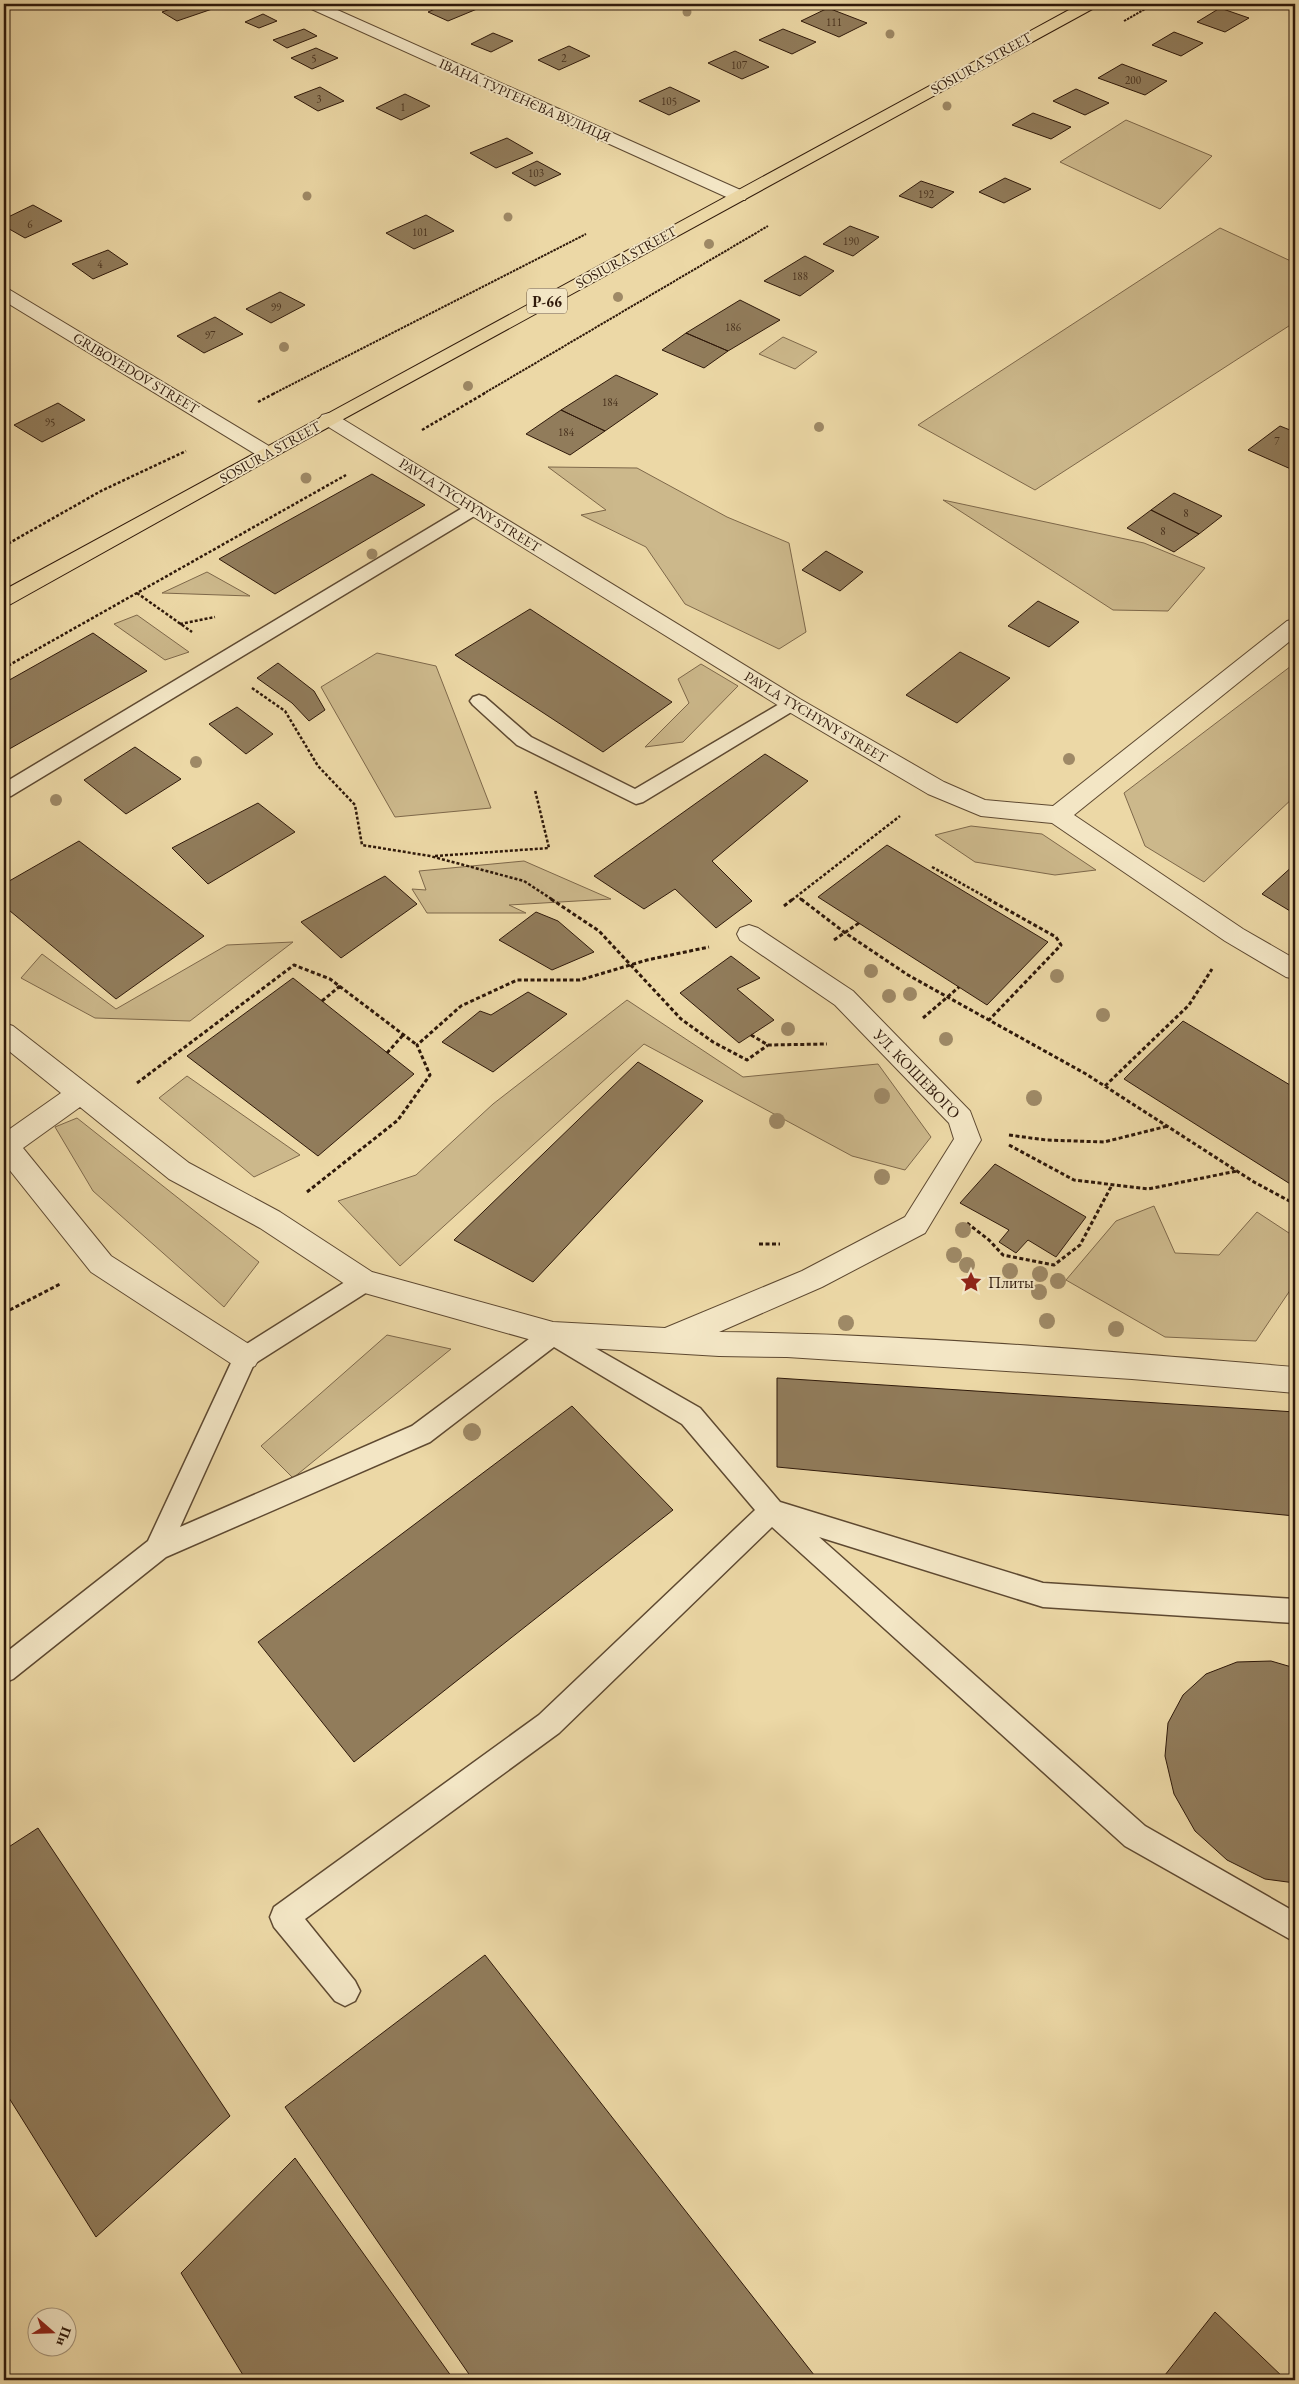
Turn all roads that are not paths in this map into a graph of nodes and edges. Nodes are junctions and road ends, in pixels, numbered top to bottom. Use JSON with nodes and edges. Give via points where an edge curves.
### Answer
{"nodes":[{"id":1,"x":312,"y":4,"type":"edge"},
{"id":2,"x":1091,"y":4,"type":"edge"},
{"id":3,"x":739,"y":196,"type":"junction"},
{"id":4,"x":4,"y":294,"type":"edge"},
{"id":5,"x":329,"y":419,"type":"junction"},
{"id":6,"x":267,"y":453,"type":"junction"},
{"id":7,"x":475,"y":508,"type":"junction"},
{"id":8,"x":4,"y":599,"type":"edge"},
{"id":9,"x":1295,"y":626,"type":"edge"},
{"id":10,"x":479,"y":701,"type":"dead end"},
{"id":11,"x":792,"y":704,"type":"junction"},
{"id":12,"x":4,"y":792,"type":"edge"},
{"id":13,"x":1058,"y":816,"type":"junction"},
{"id":14,"x":749,"y":934,"type":"road end"},
{"id":15,"x":1295,"y":970,"type":"edge"},
{"id":16,"x":4,"y":1033,"type":"edge"},
{"id":17,"x":90,"y":1100,"type":"junction"},
{"id":18,"x":364,"y":1282,"type":"junction"},
{"id":19,"x":553,"y":1334,"type":"junction"},
{"id":20,"x":667,"y":1340,"type":"junction"},
{"id":21,"x":246,"y":1358,"type":"junction"},
{"id":22,"x":1295,"y":1380,"type":"edge"},
{"id":23,"x":772,"y":1511,"type":"junction"},
{"id":24,"x":157,"y":1549,"type":"junction"},
{"id":25,"x":1295,"y":1611,"type":"edge"},
{"id":26,"x":4,"y":1670,"type":"edge"},
{"id":27,"x":1295,"y":1928,"type":"edge"},
{"id":28,"x":345,"y":1990,"type":"dead end"}],
"edges":[{"from":1,"to":3,"type":"street","name":"ІВАНА ТУРГЕНЄВА ВУЛИЦЯ"},
{"from":2,"to":3,"type":"main road","name":"SOSIURA STREET","number":"Р-66"},
{"from":3,"to":5,"type":"main road","name":"SOSIURA STREET","number":"Р-66"},
{"from":4,"to":6,"type":"street","name":"GRIBOYEDOV STREET"},
{"from":5,"to":6,"type":"main road","name":"SOSIURA STREET","number":"Р-66"},
{"from":5,"to":7,"type":"street","name":"PAVLA TYCHYNY STREET"},
{"from":6,"to":8,"type":"main road","name":"SOSIURA STREET","number":"Р-66"},
{"from":7,"to":11,"type":"street","name":"PAVLA TYCHYNY STREET"},
{"from":7,"to":12,"type":"lane"},
{"from":9,"to":13,"type":"street"},
{"from":10,"to":11,"type":"lane","via":[[524,740],[636,797]]},
{"from":11,"to":13,"type":"street","name":"PAVLA TYCHYNY STREET","via":[[936,788],[981,808]]},
{"from":13,"to":15,"type":"street","via":[[1234,935]]},
{"from":14,"to":20,"type":"street","name":"УЛ. КОШЕВОГО","via":[[844,998],[961,1118],[968,1140],[915,1225],[820,1275]]},
{"from":16,"to":17,"type":"street"},
{"from":17,"to":18,"type":"street","via":[[179,1170],[270,1220]]},
{"from":17,"to":21,"type":"street","via":[[6,1146],[101,1264]]},
{"from":18,"to":19,"type":"street"},
{"from":18,"to":21,"type":"lane"},
{"from":19,"to":20,"type":"street"},
{"from":19,"to":23,"type":"lane","via":[[691,1416]]},
{"from":19,"to":24,"type":"lane","via":[[421,1434]]},
{"from":20,"to":22,"type":"street","via":[[1132,1366]]},
{"from":21,"to":24,"type":"lane"},
{"from":23,"to":25,"type":"lane","via":[[1043,1595]]},
{"from":23,"to":27,"type":"lane","via":[[1135,1836]]},
{"from":23,"to":28,"type":"lane","via":[[549,1724],[284,1917]]},
{"from":24,"to":26,"type":"lane"}]}
